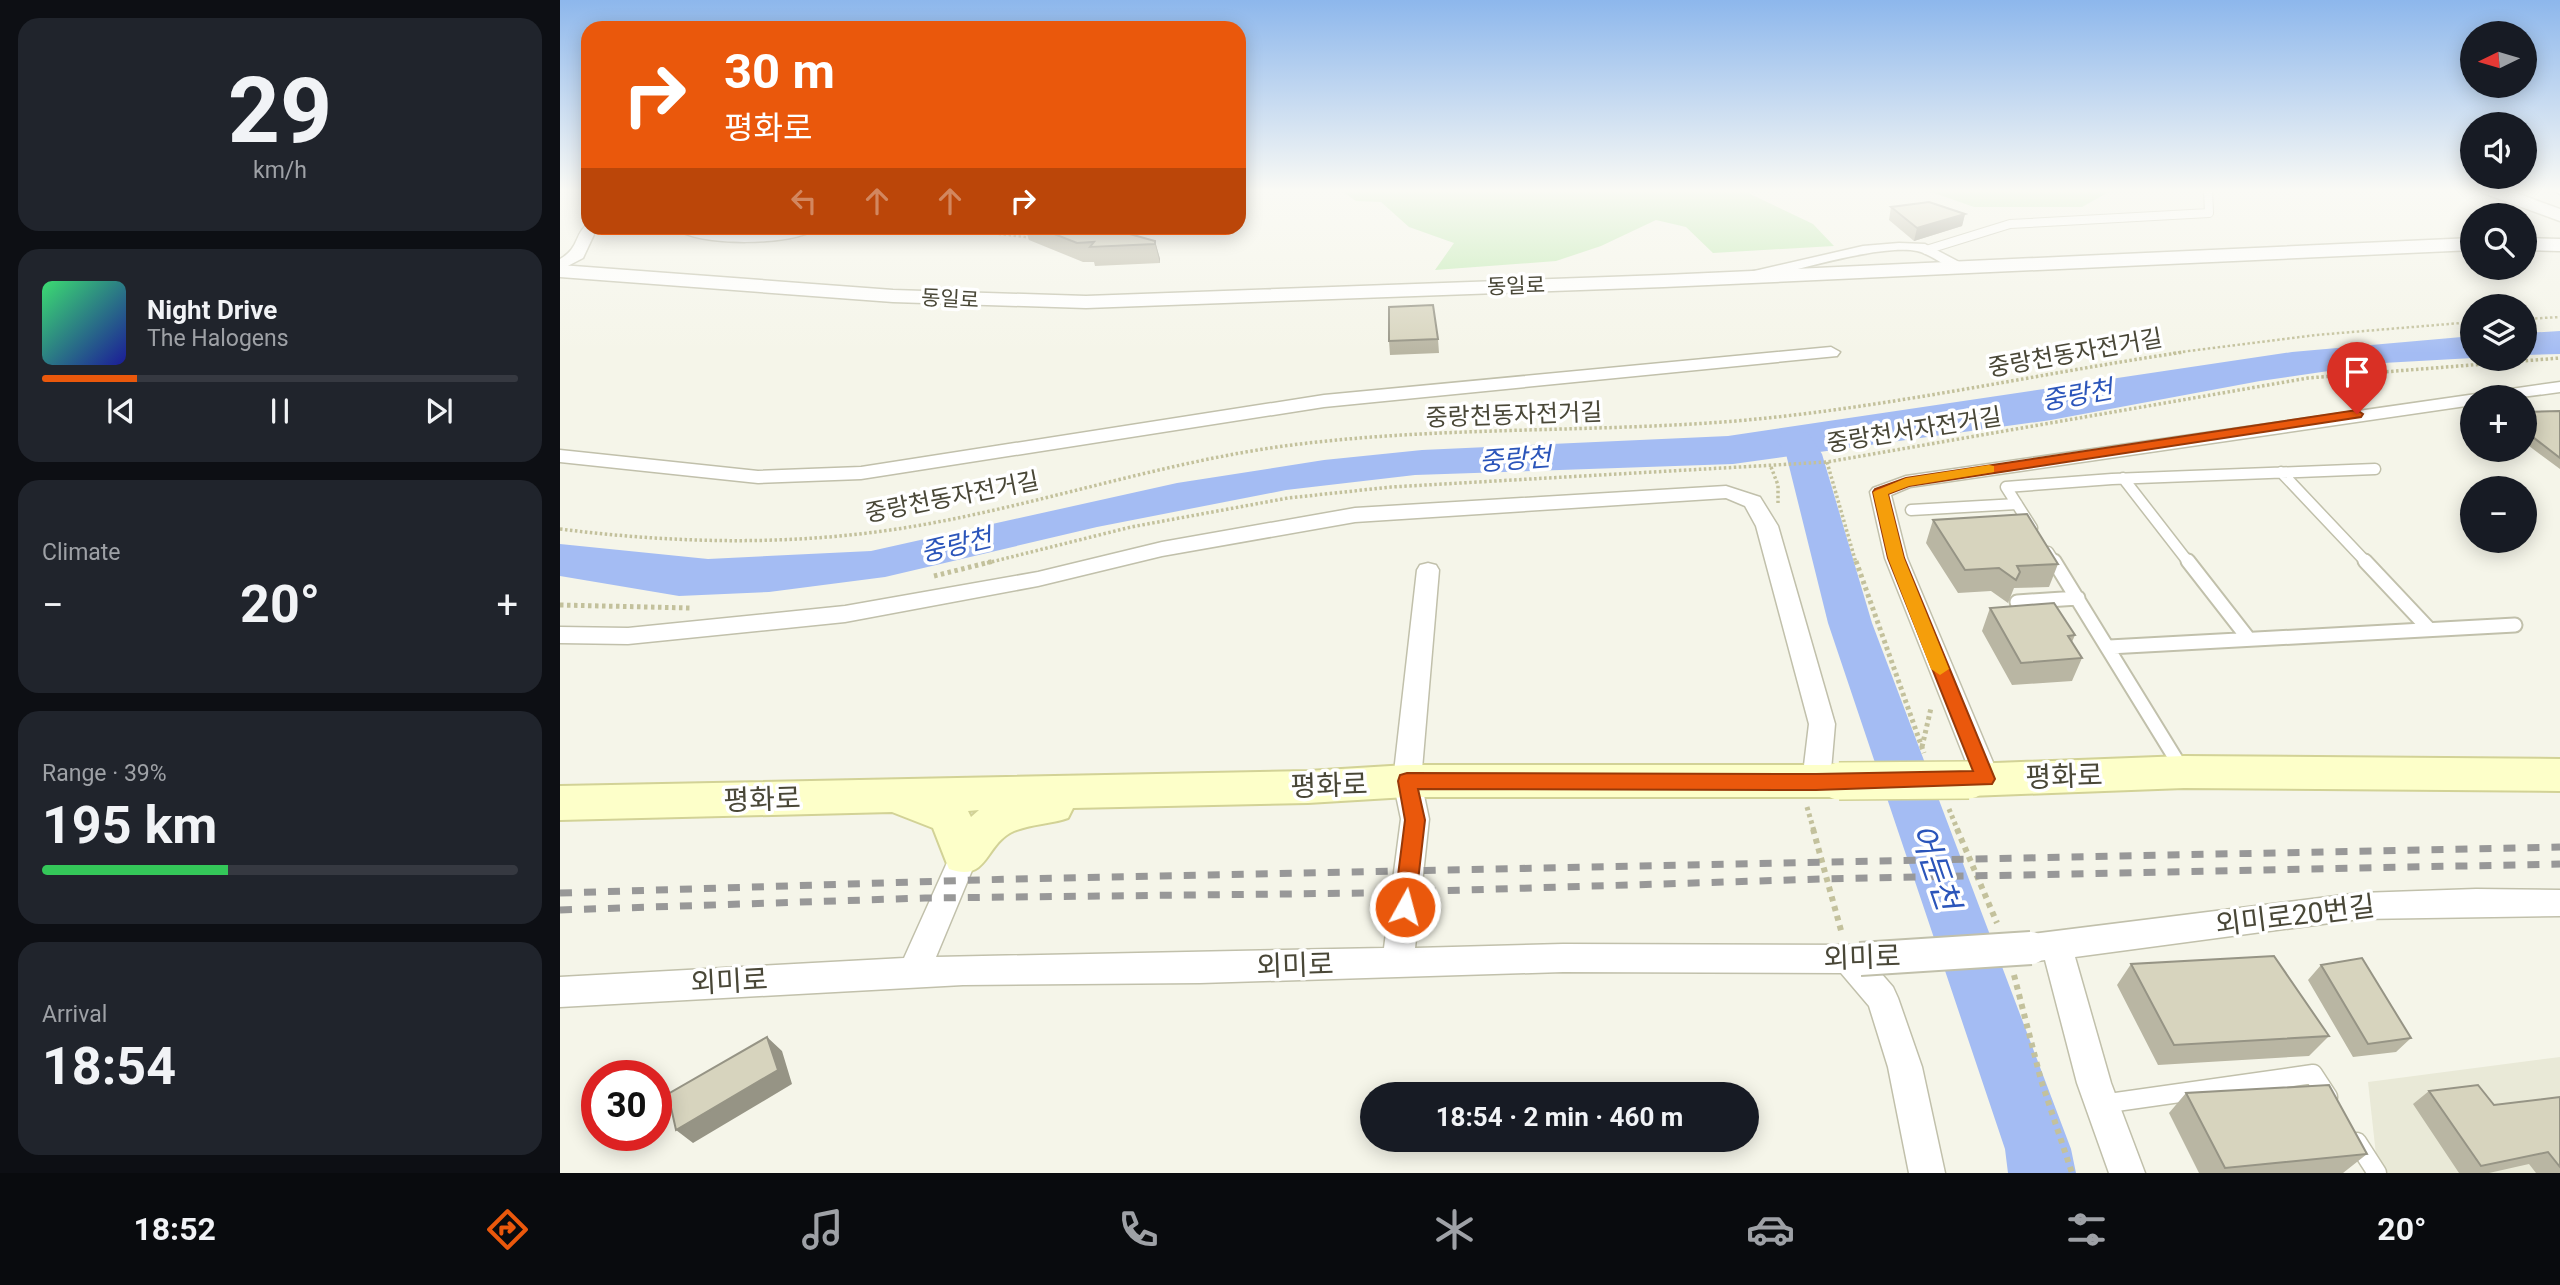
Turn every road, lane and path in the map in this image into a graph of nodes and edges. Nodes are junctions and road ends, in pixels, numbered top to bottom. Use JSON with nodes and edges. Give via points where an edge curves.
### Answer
{"nodes":[{"id":1,"x":583,"y":244,"type":"edge"},
{"id":2,"x":1946,"y":244,"type":"edge"},
{"id":3,"x":2393,"y":244,"type":"edge"},
{"id":4,"x":2460,"y":244,"type":"edge"},
{"id":5,"x":2537,"y":244,"type":"edge"},
{"id":6,"x":2560,"y":245,"type":"edge"},
{"id":7,"x":2381,"y":247,"type":"junction"},
{"id":8,"x":1926,"y":250,"type":"junction"},
{"id":9,"x":560,"y":265,"type":"edge"},
{"id":10,"x":1957,"y":265,"type":"junction"},
{"id":11,"x":560,"y":271,"type":"edge"},
{"id":12,"x":1755,"y":275,"type":"junction"},
{"id":13,"x":2560,"y":317,"type":"edge"},
{"id":14,"x":2537,"y":318,"type":"edge"},
{"id":15,"x":2460,"y":324,"type":"edge"},
{"id":16,"x":1831,"y":352,"type":"dead end"},
{"id":17,"x":2560,"y":358,"type":"edge"},
{"id":18,"x":2560,"y":387,"type":"edge"},
{"id":19,"x":2537,"y":390,"type":"edge"},
{"id":20,"x":2460,"y":400,"type":"edge"},
{"id":21,"x":560,"y":456,"type":"edge"},
{"id":22,"x":1827,"y":462,"type":"junction"},
{"id":23,"x":1771,"y":467,"type":"dead end"},
{"id":24,"x":2375,"y":469,"type":"dead end"},
{"id":25,"x":2281,"y":472,"type":"junction"},
{"id":26,"x":2123,"y":478,"type":"junction"},
{"id":27,"x":2017,"y":504,"type":"junction"},
{"id":28,"x":1912,"y":510,"type":"dead end"},
{"id":29,"x":560,"y":529,"type":"edge"},
{"id":30,"x":1429,"y":570,"type":"dead end"},
{"id":31,"x":2078,"y":598,"type":"junction"},
{"id":32,"x":2017,"y":602,"type":"dead end"},
{"id":33,"x":2515,"y":625,"type":"dead end"},
{"id":34,"x":2429,"y":629,"type":"junction"},
{"id":35,"x":560,"y":635,"type":"edge"},
{"id":36,"x":2248,"y":638,"type":"junction"},
{"id":37,"x":2109,"y":647,"type":"junction"},
{"id":38,"x":1928,"y":761,"type":"dead end"},
{"id":39,"x":2184,"y":772,"type":"junction"},
{"id":40,"x":2560,"y":775,"type":"edge"},
{"id":41,"x":1407,"y":781,"type":"junction"},
{"id":42,"x":1966,"y":785,"type":"junction"},
{"id":43,"x":1138,"y":788,"type":"junction"},
{"id":44,"x":1821,"y":790,"type":"junction"},
{"id":45,"x":886,"y":796,"type":"junction"},
{"id":46,"x":560,"y":803,"type":"edge"},
{"id":47,"x":964,"y":856,"type":"junction"},
{"id":48,"x":2560,"y":903,"type":"edge"},
{"id":49,"x":2000,"y":932,"type":"dead end"},
{"id":50,"x":2033,"y":954,"type":"junction"},
{"id":51,"x":1855,"y":959,"type":"junction"},
{"id":52,"x":1398,"y":962,"type":"junction"},
{"id":53,"x":914,"y":972,"type":"junction"},
{"id":54,"x":564,"y":997,"type":"edge"},
{"id":55,"x":2101,"y":1104,"type":"junction"},
{"id":56,"x":1927,"y":1173,"type":"edge"},
{"id":57,"x":2072,"y":1173,"type":"edge"},
{"id":58,"x":2127,"y":1173,"type":"edge"},
{"id":59,"x":2377,"y":1173,"type":"edge"}],
"edges":[{"from":1,"to":9,"type":"street","via":[[578,255]]},
{"from":2,"to":8,"type":"lane"},
{"from":3,"to":7,"type":"street"},
{"from":4,"to":7,"type":"street","name":"동일로"},
{"from":5,"to":6,"type":"street"},
{"from":7,"to":10,"type":"street","name":"동일로"},
{"from":8,"to":10,"type":"street"},
{"from":8,"to":12,"type":"street","via":[[1863,250]]},
{"from":10,"to":12,"type":"street","name":"동일로"},
{"from":11,"to":12,"type":"street","name":"동일로","via":[[893,296],[1073,302]]},
{"from":13,"to":14,"type":"path"},
{"from":15,"to":29,"type":"path","name":"중랑천동자전거길","via":[[2221,346],[1796,414],[1639,428],[1440,435],[1285,447],[1146,471],[944,521],[856,534],[748,542]]},
{"from":16,"to":21,"type":"street","via":[[1324,401],[861,473],[758,477]]},
{"from":17,"to":22,"type":"path","name":"중랑천서자전거길","via":[[2308,378]]},
{"from":18,"to":19,"type":"street"},
{"from":20,"to":42,"type":"street","via":[[1906,482],[1880,492]]},
{"from":22,"to":23,"type":"path","name":"중랑천서자전거길"},
{"from":22,"to":38,"type":"path","via":[[1854,556]]},
{"from":24,"to":25,"type":"lane"},
{"from":25,"to":26,"type":"lane"},
{"from":25,"to":34,"type":"lane"},
{"from":26,"to":27,"type":"lane","via":[[2006,486]]},
{"from":26,"to":36,"type":"lane"},
{"from":27,"to":28,"type":"lane"},
{"from":27,"to":31,"type":"lane"},
{"from":30,"to":41,"type":"street"},
{"from":31,"to":32,"type":"lane"},
{"from":31,"to":37,"type":"lane"},
{"from":33,"to":34,"type":"lane"},
{"from":34,"to":36,"type":"lane"},
{"from":35,"to":44,"type":"street","via":[[628,636],[845,614],[1355,515],[1726,492],[1748,496],[1762,511],[1767,526],[1822,724]]},
{"from":36,"to":37,"type":"lane"},
{"from":37,"to":39,"type":"lane"},
{"from":39,"to":40,"type":"main road","name":"평화로"},
{"from":39,"to":42,"type":"main road","name":"평화로"},
{"from":41,"to":43,"type":"main road","name":"평화로"},
{"from":41,"to":44,"type":"main road","name":"평화로"},
{"from":41,"to":52,"type":"street","via":[[1415,820]]},
{"from":42,"to":44,"type":"main road","name":"평화로","bridge":true},
{"from":42,"to":49,"type":"path"},
{"from":43,"to":45,"type":"main road","name":"평화로"},
{"from":43,"to":47,"type":"main road","via":[[1000,817],[982,829]]},
{"from":44,"to":51,"type":"path"},
{"from":45,"to":46,"type":"main road","name":"평화로"},
{"from":45,"to":47,"type":"main road","via":[[950,816]]},
{"from":47,"to":53,"type":"street"},
{"from":48,"to":50,"type":"street","name":"외미로20번길","via":[[2360,906]]},
{"from":50,"to":51,"type":"street","name":"외미로","bridge":true},
{"from":50,"to":55,"type":"street"},
{"from":50,"to":57,"type":"path","via":[[2041,1080]]},
{"from":51,"to":52,"type":"street","name":"외미로"},
{"from":51,"to":56,"type":"street","via":[[1882,998],[1906,1067]]},
{"from":52,"to":53,"type":"street","name":"외미로"},
{"from":53,"to":54,"type":"street","name":"외미로"},
{"from":55,"to":58,"type":"street"},
{"from":55,"to":59,"type":"lane","via":[[2314,1074]]}]}
